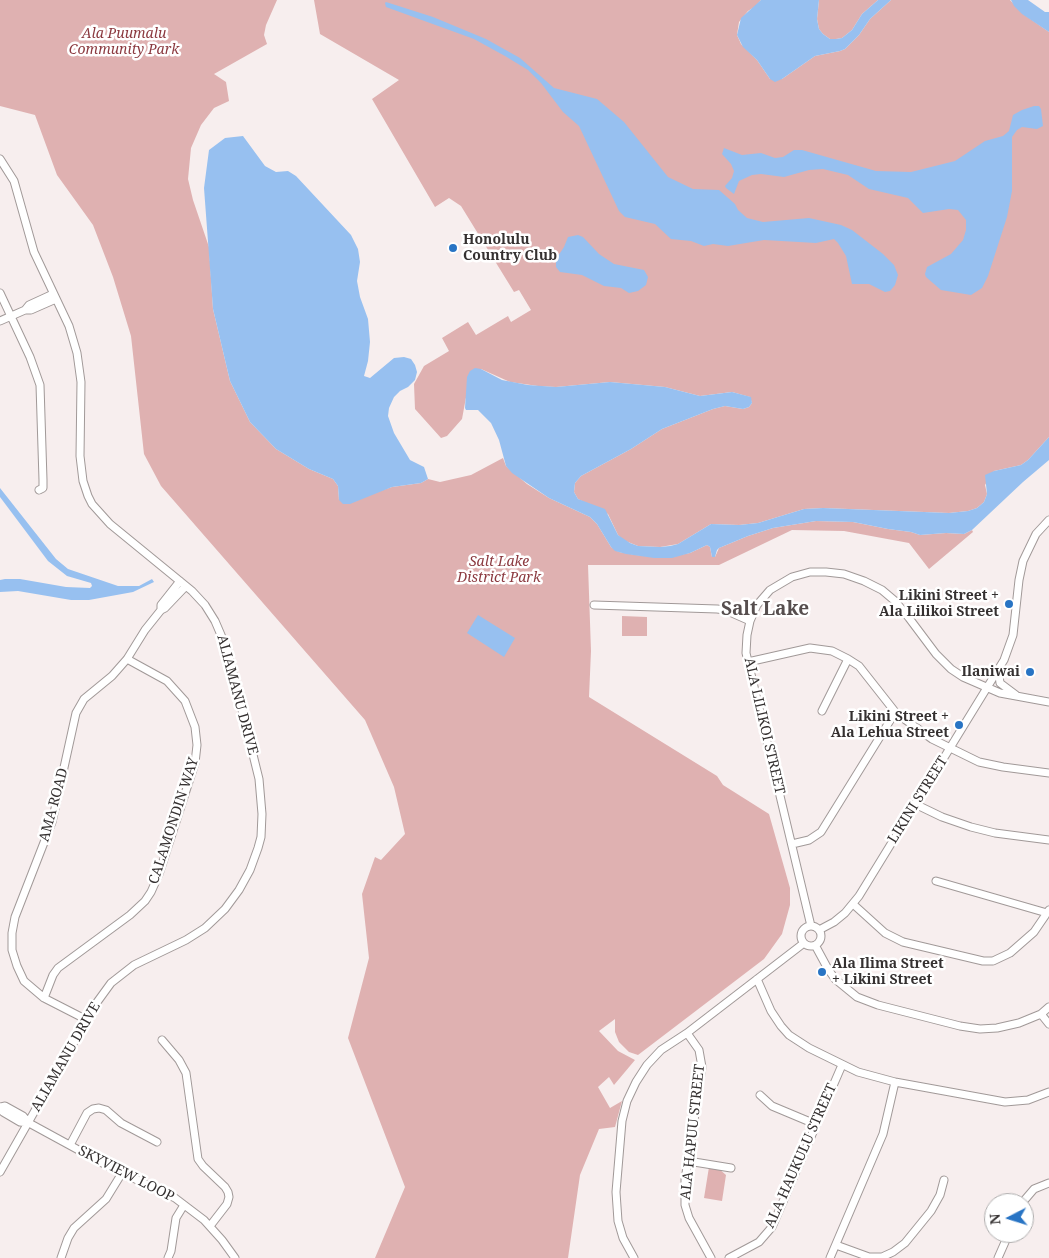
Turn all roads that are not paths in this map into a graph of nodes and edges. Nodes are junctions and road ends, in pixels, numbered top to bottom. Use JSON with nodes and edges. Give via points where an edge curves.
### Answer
{"nodes":[{"id":1,"x":0,"y":159,"type":"edge"},
{"id":2,"x":0,"y":293,"type":"edge"},
{"id":3,"x":54,"y":296,"type":"junction"},
{"id":4,"x":11,"y":316,"type":"junction"},
{"id":5,"x":0,"y":321,"type":"edge"},
{"id":6,"x":39,"y":490,"type":"dead end"},
{"id":7,"x":1049,"y":520,"type":"edge"},
{"id":8,"x":183,"y":583,"type":"junction"},
{"id":9,"x":594,"y":605,"type":"dead end"},
{"id":10,"x":750,"y":621,"type":"junction"},
{"id":11,"x":127,"y":659,"type":"junction"},
{"id":12,"x":848,"y":659,"type":"junction"},
{"id":13,"x":1004,"y":660,"type":"junction"},
{"id":14,"x":748,"y":662,"type":"junction"},
{"id":15,"x":985,"y":688,"type":"junction"},
{"id":16,"x":1020,"y":698,"type":"junction"},
{"id":17,"x":1049,"y":702,"type":"edge"},
{"id":18,"x":822,"y":711,"type":"dead end"},
{"id":19,"x":896,"y":713,"type":"junction"},
{"id":20,"x":950,"y":749,"type":"junction"},
{"id":21,"x":1049,"y":773,"type":"edge"},
{"id":22,"x":915,"y":804,"type":"junction"},
{"id":23,"x":1049,"y":840,"type":"edge"},
{"id":24,"x":792,"y":844,"type":"junction"},
{"id":25,"x":936,"y":881,"type":"dead end"},
{"id":26,"x":853,"y":904,"type":"junction"},
{"id":27,"x":1048,"y":912,"type":"edge"},
{"id":28,"x":811,"y":926,"type":"junction"},
{"id":29,"x":819,"y":930,"type":"junction"},
{"id":30,"x":804,"y":943,"type":"junction"},
{"id":31,"x":816,"y":945,"type":"junction"},
{"id":32,"x":758,"y":979,"type":"junction"},
{"id":33,"x":44,"y":998,"type":"junction"},
{"id":34,"x":1049,"y":1008,"type":"edge"},
{"id":35,"x":1041,"y":1014,"type":"junction"},
{"id":36,"x":87,"y":1020,"type":"junction"},
{"id":37,"x":1049,"y":1024,"type":"edge"},
{"id":38,"x":687,"y":1033,"type":"junction"},
{"id":39,"x":162,"y":1040,"type":"dead end"},
{"id":40,"x":842,"y":1065,"type":"junction"},
{"id":41,"x":895,"y":1082,"type":"junction"},
{"id":42,"x":1049,"y":1092,"type":"edge"},
{"id":43,"x":760,"y":1095,"type":"dead end"},
{"id":44,"x":0,"y":1107,"type":"edge"},
{"id":45,"x":29,"y":1123,"type":"junction"},
{"id":46,"x":815,"y":1124,"type":"junction"},
{"id":47,"x":157,"y":1142,"type":"dead end"},
{"id":48,"x":70,"y":1146,"type":"junction"},
{"id":49,"x":688,"y":1161,"type":"junction"},
{"id":50,"x":731,"y":1168,"type":"dead end"},
{"id":51,"x":0,"y":1172,"type":"edge"},
{"id":52,"x":122,"y":1172,"type":"junction"},
{"id":53,"x":944,"y":1180,"type":"dead end"},
{"id":54,"x":1049,"y":1183,"type":"edge"},
{"id":55,"x":1031,"y":1193,"type":"edge"},
{"id":56,"x":184,"y":1205,"type":"junction"},
{"id":57,"x":210,"y":1226,"type":"junction"},
{"id":58,"x":1005,"y":1243,"type":"edge"},
{"id":59,"x":836,"y":1245,"type":"junction"},
{"id":60,"x":61,"y":1258,"type":"edge"},
{"id":61,"x":168,"y":1258,"type":"edge"},
{"id":62,"x":235,"y":1258,"type":"edge"},
{"id":63,"x":634,"y":1258,"type":"edge"},
{"id":64,"x":711,"y":1258,"type":"edge"},
{"id":65,"x":729,"y":1258,"type":"edge"},
{"id":66,"x":830,"y":1258,"type":"edge"},
{"id":67,"x":998,"y":1258,"type":"edge"}],
"edges":[{"from":1,"to":3,"type":"street","name":"ALIAMANU DRIVE","via":[[14,181],[28,233]]},
{"from":2,"to":4,"type":"street"},
{"from":3,"to":4,"type":"street","via":[[31,310]]},
{"from":3,"to":8,"type":"street","name":"ALIAMANU DRIVE","via":[[69,326],[79,362],[82,397],[80,456],[88,496],[110,524]]},
{"from":4,"to":5,"type":"street"},
{"from":4,"to":6,"type":"street","via":[[40,385],[43,488]]},
{"from":7,"to":13,"type":"street","name":"LIKINI STREET","via":[[1036,534],[1023,560],[1013,635]]},
{"from":8,"to":11,"type":"street","name":"AMA ROAD","via":[[145,630]]},
{"from":8,"to":36,"type":"street","name":"ALIAMANU DRIVE","via":[[210,613],[227,649],[259,780],[261,837],[250,870],[225,909],[196,934],[134,965],[116,978]]},
{"from":9,"to":10,"type":"street","via":[[717,609]]},
{"from":10,"to":14,"type":"street","name":"ALA LILIKOI STREET","via":[[746,644]]},
{"from":10,"to":15,"type":"street","name":"ALA LILIKOI STREET","via":[[757,605],[770,590],[792,577],[818,572],[853,577],[887,595],[944,662]]},
{"from":11,"to":33,"type":"street","name":"AMA ROAD","via":[[84,699],[76,713],[52,822],[15,917],[12,950],[17,966],[24,981]]},
{"from":11,"to":33,"type":"street","name":"CALAMONDIN WAY","via":[[161,676],[185,701],[196,726],[195,763],[160,874],[151,892],[130,915],[58,968]]},
{"from":12,"to":14,"type":"street","via":[[832,651],[810,648]]},
{"from":12,"to":18,"type":"street"},
{"from":12,"to":19,"type":"street","via":[[865,673]]},
{"from":13,"to":15,"type":"street","name":"LIKINI STREET"},
{"from":13,"to":16,"type":"street","via":[[1000,683]]},
{"from":14,"to":24,"type":"street","name":"ALA LILIKOI STREET"},
{"from":15,"to":16,"type":"street","name":"ALA LILIKOI STREET"},
{"from":15,"to":20,"type":"street","name":"LIKINI STREET"},
{"from":16,"to":17,"type":"street","name":"ALA LILIKOI STREET"},
{"from":19,"to":20,"type":"street"},
{"from":19,"to":24,"type":"street","via":[[821,832],[810,840]]},
{"from":20,"to":21,"type":"street","via":[[985,763]]},
{"from":20,"to":22,"type":"street","name":"LIKINI STREET"},
{"from":22,"to":23,"type":"street","via":[[964,825]]},
{"from":22,"to":26,"type":"street","name":"LIKINI STREET"},
{"from":24,"to":28,"type":"street","name":"ALA LILIKOI STREET"},
{"from":25,"to":27,"type":"street"},
{"from":26,"to":27,"type":"street","via":[[885,933],[904,942],[983,961],[993,961],[1010,953],[1034,932]]},
{"from":26,"to":29,"type":"street","name":"LIKINI STREET","via":[[834,922]]},
{"from":28,"to":29,"type":"street"},
{"from":28,"to":30,"type":"street","via":[[802,930]]},
{"from":29,"to":31,"type":"street","via":[[821,936]]},
{"from":30,"to":31,"type":"street"},
{"from":30,"to":32,"type":"street"},
{"from":31,"to":35,"type":"street","via":[[835,979],[857,997],[872,1003],[960,1026],[980,1028],[1009,1026]]},
{"from":32,"to":38,"type":"street"},
{"from":32,"to":40,"type":"street","via":[[771,1011],[789,1035]]},
{"from":33,"to":36,"type":"street","name":"AMA ROAD"},
{"from":34,"to":35,"type":"street"},
{"from":35,"to":37,"type":"street"},
{"from":36,"to":45,"type":"street","name":"ALIAMANU DRIVE"},
{"from":38,"to":49,"type":"street","name":"ALA HAPUU STREET","via":[[699,1050],[702,1067]]},
{"from":38,"to":63,"type":"street","via":[[661,1050],[646,1065],[623,1113],[616,1210],[622,1234]]},
{"from":39,"to":57,"type":"street","via":[[179,1060],[187,1078],[198,1159],[228,1192],[227,1204]]},
{"from":40,"to":41,"type":"street"},
{"from":40,"to":46,"type":"street","name":"ALA HAUKULU STREET"},
{"from":41,"to":42,"type":"street","via":[[1005,1102],[1028,1100]]},
{"from":41,"to":59,"type":"street","via":[[883,1134]]},
{"from":43,"to":46,"type":"street","via":[[772,1106]]},
{"from":44,"to":45,"type":"street","name":"SKYVIEW LOOP","via":[[20,1122]]},
{"from":45,"to":48,"type":"street","name":"SKYVIEW LOOP"},
{"from":45,"to":51,"type":"street","name":"ALIAMANU DRIVE"},
{"from":46,"to":65,"type":"street","name":"ALA HAUKULU STREET","via":[[772,1227],[759,1242]]},
{"from":47,"to":48,"type":"street","via":[[99,1108],[87,1113]]},
{"from":48,"to":52,"type":"street","name":"SKYVIEW LOOP"},
{"from":49,"to":50,"type":"street"},
{"from":49,"to":64,"type":"street","name":"ALA HAPUU STREET","via":[[685,1205]]},
{"from":52,"to":56,"type":"street","name":"SKYVIEW LOOP"},
{"from":52,"to":60,"type":"street","via":[[106,1199],[74,1228]]},
{"from":53,"to":59,"type":"street","via":[[931,1211],[905,1243],[893,1252],[866,1256]]},
{"from":54,"to":55,"type":"street"},
{"from":56,"to":57,"type":"street","name":"SKYVIEW LOOP"},
{"from":56,"to":61,"type":"street","via":[[176,1218]]},
{"from":57,"to":62,"type":"street","name":"SKYVIEW LOOP"},
{"from":58,"to":67,"type":"street"},
{"from":59,"to":66,"type":"street"}]}
